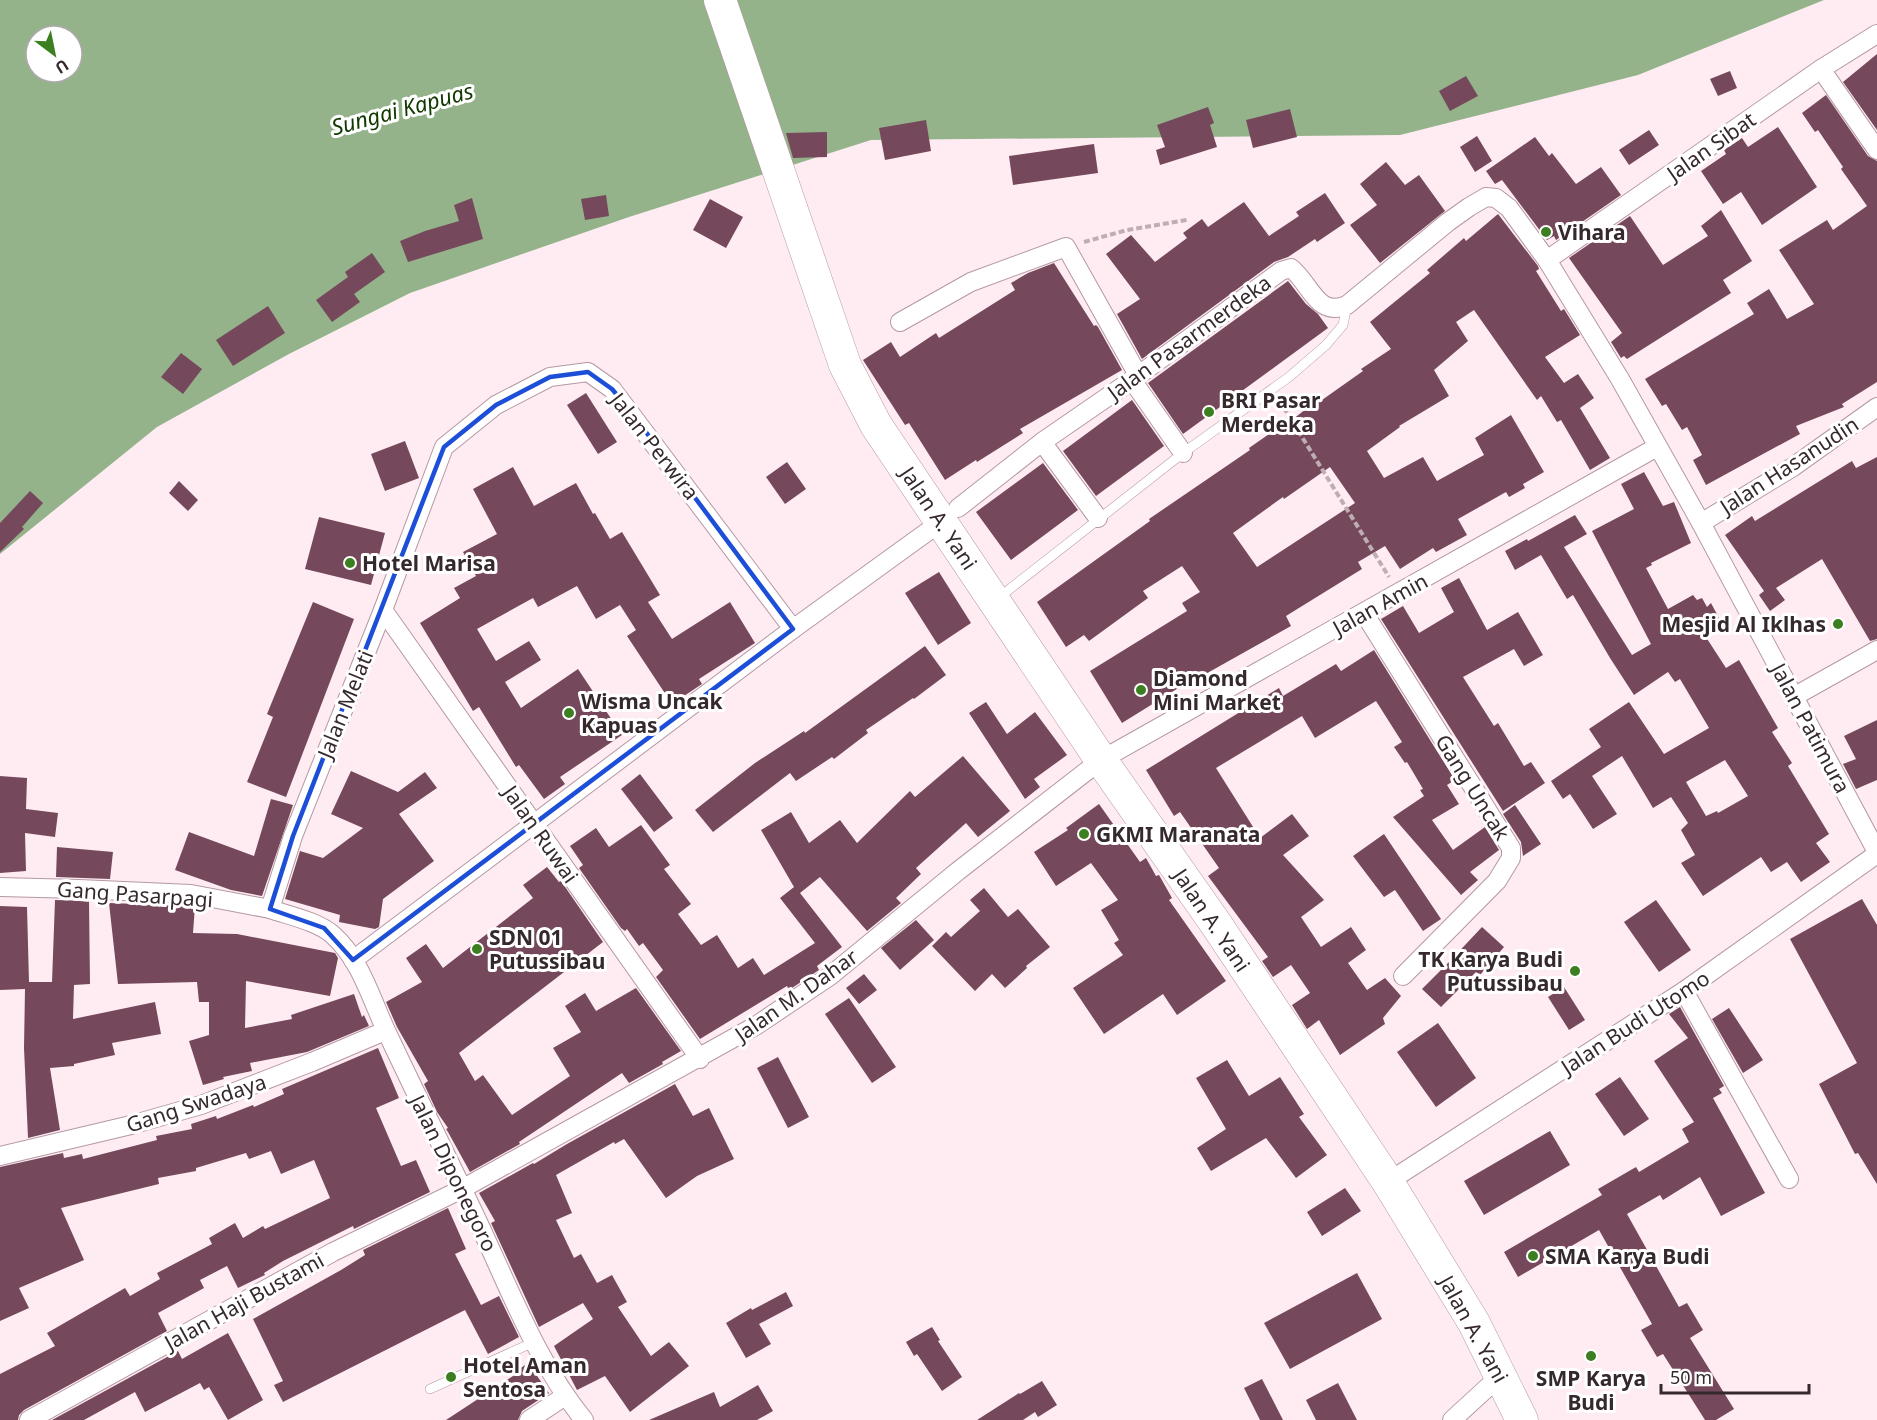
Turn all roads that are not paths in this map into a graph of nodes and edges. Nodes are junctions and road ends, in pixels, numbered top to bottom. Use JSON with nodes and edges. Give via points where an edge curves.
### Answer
{"nodes":[{"id":1,"x":720,"y":0,"type":"edge"},
{"id":2,"x":1877,"y":34,"type":"edge"},
{"id":3,"x":1821,"y":69,"type":"junction"},
{"id":4,"x":1877,"y":150,"type":"edge"},
{"id":5,"x":1547,"y":260,"type":"junction"},
{"id":6,"x":1347,"y":306,"type":"junction"},
{"id":7,"x":900,"y":322,"type":"dead end"},
{"id":8,"x":1135,"y":378,"type":"junction"},
{"id":9,"x":1877,"y":407,"type":"edge"},
{"id":10,"x":1042,"y":442,"type":"junction"},
{"id":11,"x":444,"y":447,"type":"joint"},
{"id":12,"x":1658,"y":447,"type":"junction"},
{"id":13,"x":1183,"y":453,"type":"junction"},
{"id":14,"x":958,"y":508,"type":"dead end"},
{"id":15,"x":1098,"y":518,"type":"junction"},
{"id":16,"x":1701,"y":522,"type":"junction"},
{"id":17,"x":927,"y":532,"type":"dead end"},
{"id":18,"x":995,"y":600,"type":"junction"},
{"id":19,"x":383,"y":610,"type":"junction"},
{"id":20,"x":1364,"y":613,"type":"junction"},
{"id":21,"x":793,"y":629,"type":"junction"},
{"id":22,"x":1877,"y":650,"type":"edge"},
{"id":23,"x":1795,"y":696,"type":"junction"},
{"id":24,"x":1101,"y":760,"type":"junction"},
{"id":25,"x":533,"y":823,"type":"junction"},
{"id":26,"x":1877,"y":853,"type":"edge"},
{"id":27,"x":0,"y":887,"type":"edge"},
{"id":28,"x":270,"y":909,"type":"junction"},
{"id":29,"x":353,"y":960,"type":"junction"},
{"id":30,"x":1403,"y":976,"type":"dead end"},
{"id":31,"x":1684,"y":991,"type":"junction"},
{"id":32,"x":385,"y":1031,"type":"junction"},
{"id":33,"x":700,"y":1059,"type":"junction"},
{"id":34,"x":0,"y":1156,"type":"edge"},
{"id":35,"x":1789,"y":1179,"type":"dead end"},
{"id":36,"x":1388,"y":1182,"type":"junction"},
{"id":37,"x":462,"y":1189,"type":"junction"},
{"id":38,"x":534,"y":1342,"type":"junction"},
{"id":39,"x":1501,"y":1375,"type":"junction"},
{"id":40,"x":430,"y":1389,"type":"dead end"},
{"id":41,"x":565,"y":1396,"type":"junction"},
{"id":42,"x":29,"y":1420,"type":"edge"},
{"id":43,"x":529,"y":1420,"type":"edge"},
{"id":44,"x":584,"y":1420,"type":"edge"},
{"id":45,"x":1452,"y":1420,"type":"edge"},
{"id":46,"x":1522,"y":1420,"type":"edge"}],
"edges":[{"from":1,"to":18,"type":"highway","name":"Jalan A. Yani","via":[[845,364],[876,425]]},
{"from":2,"to":3,"type":"street","name":"Jalan Sibat"},
{"from":3,"to":4,"type":"street"},
{"from":3,"to":5,"type":"street","name":"Jalan Sibat"},
{"from":5,"to":6,"type":"street","via":[[1509,208],[1496,198],[1486,197],[1448,222]]},
{"from":5,"to":12,"type":"street"},
{"from":6,"to":8,"type":"street","name":"Jalan Pasarmerdeka","via":[[1325,308],[1297,273],[1291,268],[1281,271]]},
{"from":6,"to":13,"type":"lane","via":[[1343,325],[1326,345],[1272,390]]},
{"from":7,"to":8,"type":"street","via":[[972,282],[1066,247]]},
{"from":8,"to":10,"type":"street","name":"Jalan Pasarmerdeka"},
{"from":8,"to":13,"type":"street"},
{"from":9,"to":16,"type":"street","name":"Jalan Hasanudin","via":[[1793,467]]},
{"from":10,"to":14,"type":"street","name":"Jalan Pasarmerdeka"},
{"from":10,"to":15,"type":"street"},
{"from":11,"to":19,"type":"street","name":"Jalan Melati"},
{"from":11,"to":21,"type":"street","name":"Jalan Perwira","via":[[496,405],[550,377],[588,372],[612,389],[631,412]]},
{"from":12,"to":16,"type":"street","name":"Jalan Patimura"},
{"from":12,"to":20,"type":"street","name":"Jalan Amin"},
{"from":13,"to":15,"type":"lane"},
{"from":15,"to":18,"type":"lane"},
{"from":16,"to":23,"type":"street","name":"Jalan Patimura"},
{"from":17,"to":21,"type":"street"},
{"from":18,"to":24,"type":"highway","name":"Jalan A. Yani"},
{"from":19,"to":25,"type":"street","name":"Jalan Ruwai"},
{"from":19,"to":28,"type":"street","name":"Jalan Melati","via":[[293,836]]},
{"from":20,"to":24,"type":"street","name":"Jalan Amin"},
{"from":20,"to":30,"type":"street","name":"Gang Uncak","via":[[1511,848],[1511,858],[1497,881]]},
{"from":21,"to":25,"type":"street"},
{"from":22,"to":23,"type":"street"},
{"from":23,"to":26,"type":"street","name":"Jalan Patimura"},
{"from":24,"to":33,"type":"street","name":"Jalan M. Dahar","via":[[830,976]]},
{"from":24,"to":36,"type":"highway","name":"Jalan A. Yani"},
{"from":25,"to":29,"type":"street"},
{"from":25,"to":33,"type":"street","name":"Jalan Ruwai"},
{"from":26,"to":31,"type":"street","name":"Jalan Budi Utomo"},
{"from":27,"to":28,"type":"street","name":"Gang Pasarpagi","via":[[190,894]]},
{"from":28,"to":29,"type":"street","name":"Jalan Diponegoro","via":[[324,928]]},
{"from":29,"to":32,"type":"street","name":"Jalan Diponegoro"},
{"from":31,"to":35,"type":"street"},
{"from":31,"to":36,"type":"street","name":"Jalan Budi Utomo"},
{"from":32,"to":34,"type":"street","name":"Gang Swadaya","via":[[201,1105]]},
{"from":32,"to":37,"type":"street","name":"Jalan Diponegoro"},
{"from":33,"to":37,"type":"street","name":"Jalan M. Dahar"},
{"from":36,"to":39,"type":"highway","name":"Jalan A. Yani"},
{"from":37,"to":38,"type":"street","name":"Jalan Diponegoro"},
{"from":37,"to":42,"type":"street","name":"Jalan Haji Bustami","via":[[333,1252]]},
{"from":38,"to":40,"type":"lane"},
{"from":38,"to":41,"type":"street","name":"Jalan Diponegoro"},
{"from":39,"to":45,"type":"street"},
{"from":39,"to":46,"type":"highway","name":"Jalan A. Yani"},
{"from":41,"to":43,"type":"street"},
{"from":41,"to":44,"type":"street","name":"Jalan Diponegoro"}]}
